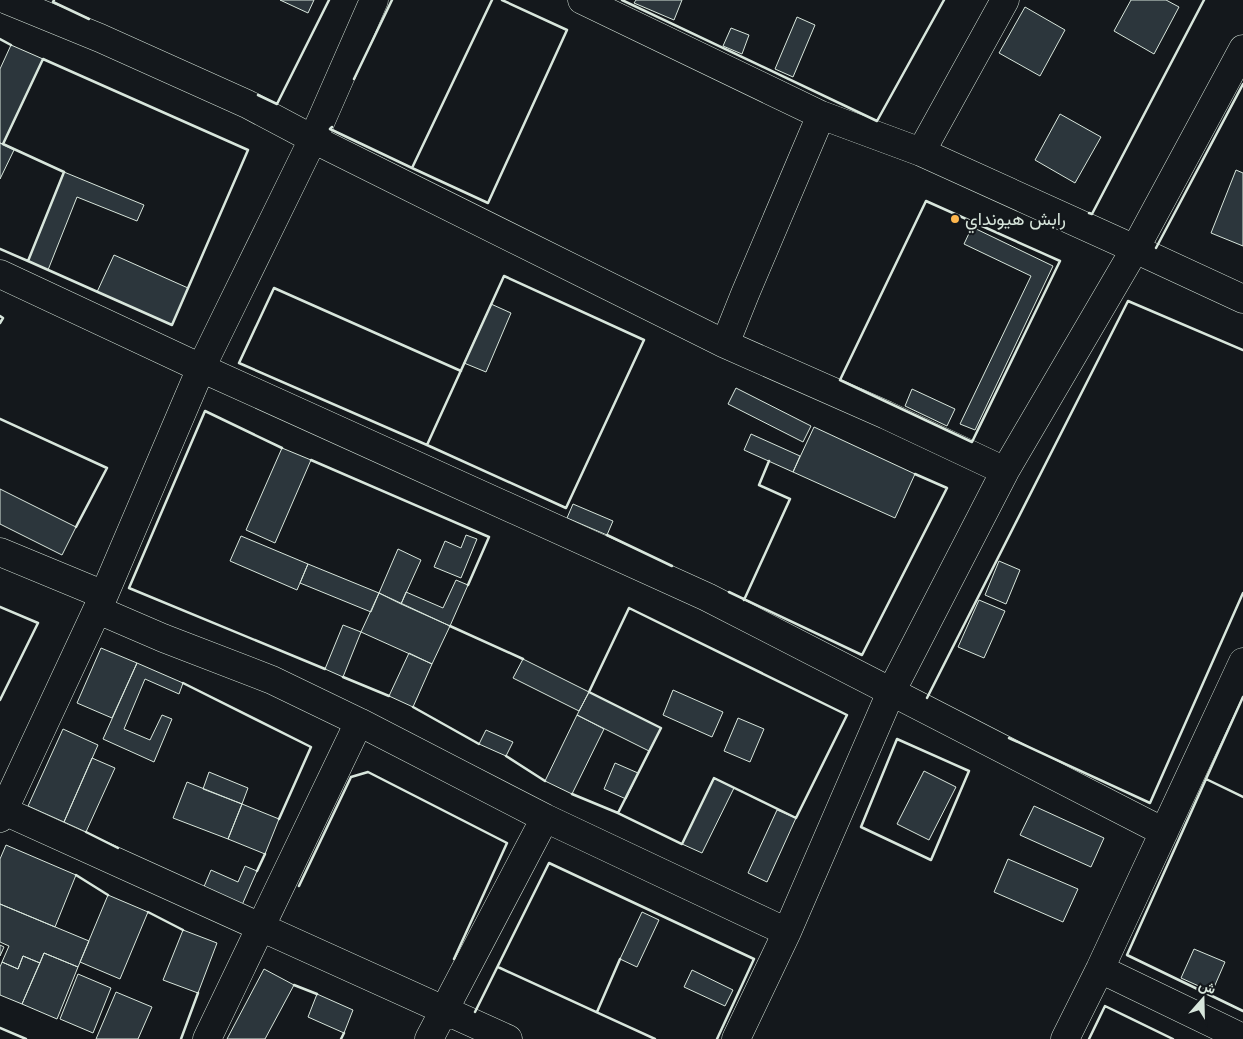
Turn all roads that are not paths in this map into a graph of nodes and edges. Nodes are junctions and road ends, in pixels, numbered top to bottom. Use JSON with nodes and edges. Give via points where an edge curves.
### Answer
{"nodes":[{"id":1,"x":7,"y":0,"type":"edge"},
{"id":2,"x":374,"y":0,"type":"edge"},
{"id":3,"x":582,"y":0,"type":"edge"},
{"id":4,"x":1005,"y":0,"type":"edge"},
{"id":5,"x":1243,"y":49,"type":"edge"},
{"id":6,"x":821,"y":115,"type":"junction"},
{"id":7,"x":313,"y":139,"type":"junction"},
{"id":8,"x":921,"y":152,"type":"junction"},
{"id":9,"x":1135,"y":249,"type":"junction"},
{"id":10,"x":0,"y":274,"type":"edge"},
{"id":11,"x":1243,"y":299,"type":"edge"},
{"id":12,"x":725,"y":344,"type":"junction"},
{"id":13,"x":201,"y":368,"type":"junction"},
{"id":14,"x":1005,"y":471,"type":"junction"},
{"id":15,"x":0,"y":552,"type":"edge"},
{"id":16,"x":101,"y":603,"type":"junction"},
{"id":17,"x":1243,"y":662,"type":"edge"},
{"id":18,"x":891,"y":692,"type":"junction"},
{"id":19,"x":359,"y":722,"type":"junction"},
{"id":20,"x":2,"y":814,"type":"edge"},
{"id":21,"x":545,"y":818,"type":"junction"},
{"id":22,"x":1164,"y":832,"type":"junction"},
{"id":23,"x":261,"y":927,"type":"junction"},
{"id":24,"x":787,"y":932,"type":"junction"},
{"id":25,"x":1100,"y":969,"type":"junction"},
{"id":26,"x":444,"y":1010,"type":"junction"},
{"id":27,"x":1243,"y":1038,"type":"edge"},
{"id":28,"x":207,"y":1039,"type":"edge"},
{"id":29,"x":429,"y":1039,"type":"edge"},
{"id":30,"x":508,"y":1039,"type":"edge"},
{"id":31,"x":736,"y":1039,"type":"edge"},
{"id":32,"x":1065,"y":1039,"type":"edge"}],
"edges":[{"from":1,"to":7,"type":"street","via":[[100,38]]},
{"from":2,"to":7,"type":"street"},
{"from":3,"to":6,"type":"street"},
{"from":4,"to":8,"type":"street"},
{"from":5,"to":9,"type":"street"},
{"from":6,"to":8,"type":"street"},
{"from":6,"to":12,"type":"street"},
{"from":7,"to":12,"type":"street"},
{"from":7,"to":13,"type":"street"},
{"from":8,"to":9,"type":"street"},
{"from":9,"to":11,"type":"street"},
{"from":9,"to":14,"type":"street"},
{"from":10,"to":13,"type":"street"},
{"from":12,"to":14,"type":"street"},
{"from":13,"to":16,"type":"street"},
{"from":13,"to":18,"type":"street","via":[[708,597]]},
{"from":14,"to":18,"type":"street"},
{"from":15,"to":16,"type":"street"},
{"from":16,"to":19,"type":"street","via":[[163,638],[272,680]]},
{"from":16,"to":20,"type":"street"},
{"from":17,"to":22,"type":"street"},
{"from":18,"to":22,"type":"street"},
{"from":18,"to":24,"type":"street"},
{"from":19,"to":21,"type":"street"},
{"from":19,"to":23,"type":"street"},
{"from":20,"to":23,"type":"street"},
{"from":21,"to":24,"type":"street"},
{"from":21,"to":26,"type":"street"},
{"from":22,"to":25,"type":"street"},
{"from":23,"to":26,"type":"street"},
{"from":23,"to":28,"type":"street"},
{"from":24,"to":31,"type":"street"},
{"from":25,"to":27,"type":"street"},
{"from":25,"to":32,"type":"street"},
{"from":26,"to":29,"type":"street"},
{"from":26,"to":30,"type":"street"}]}
